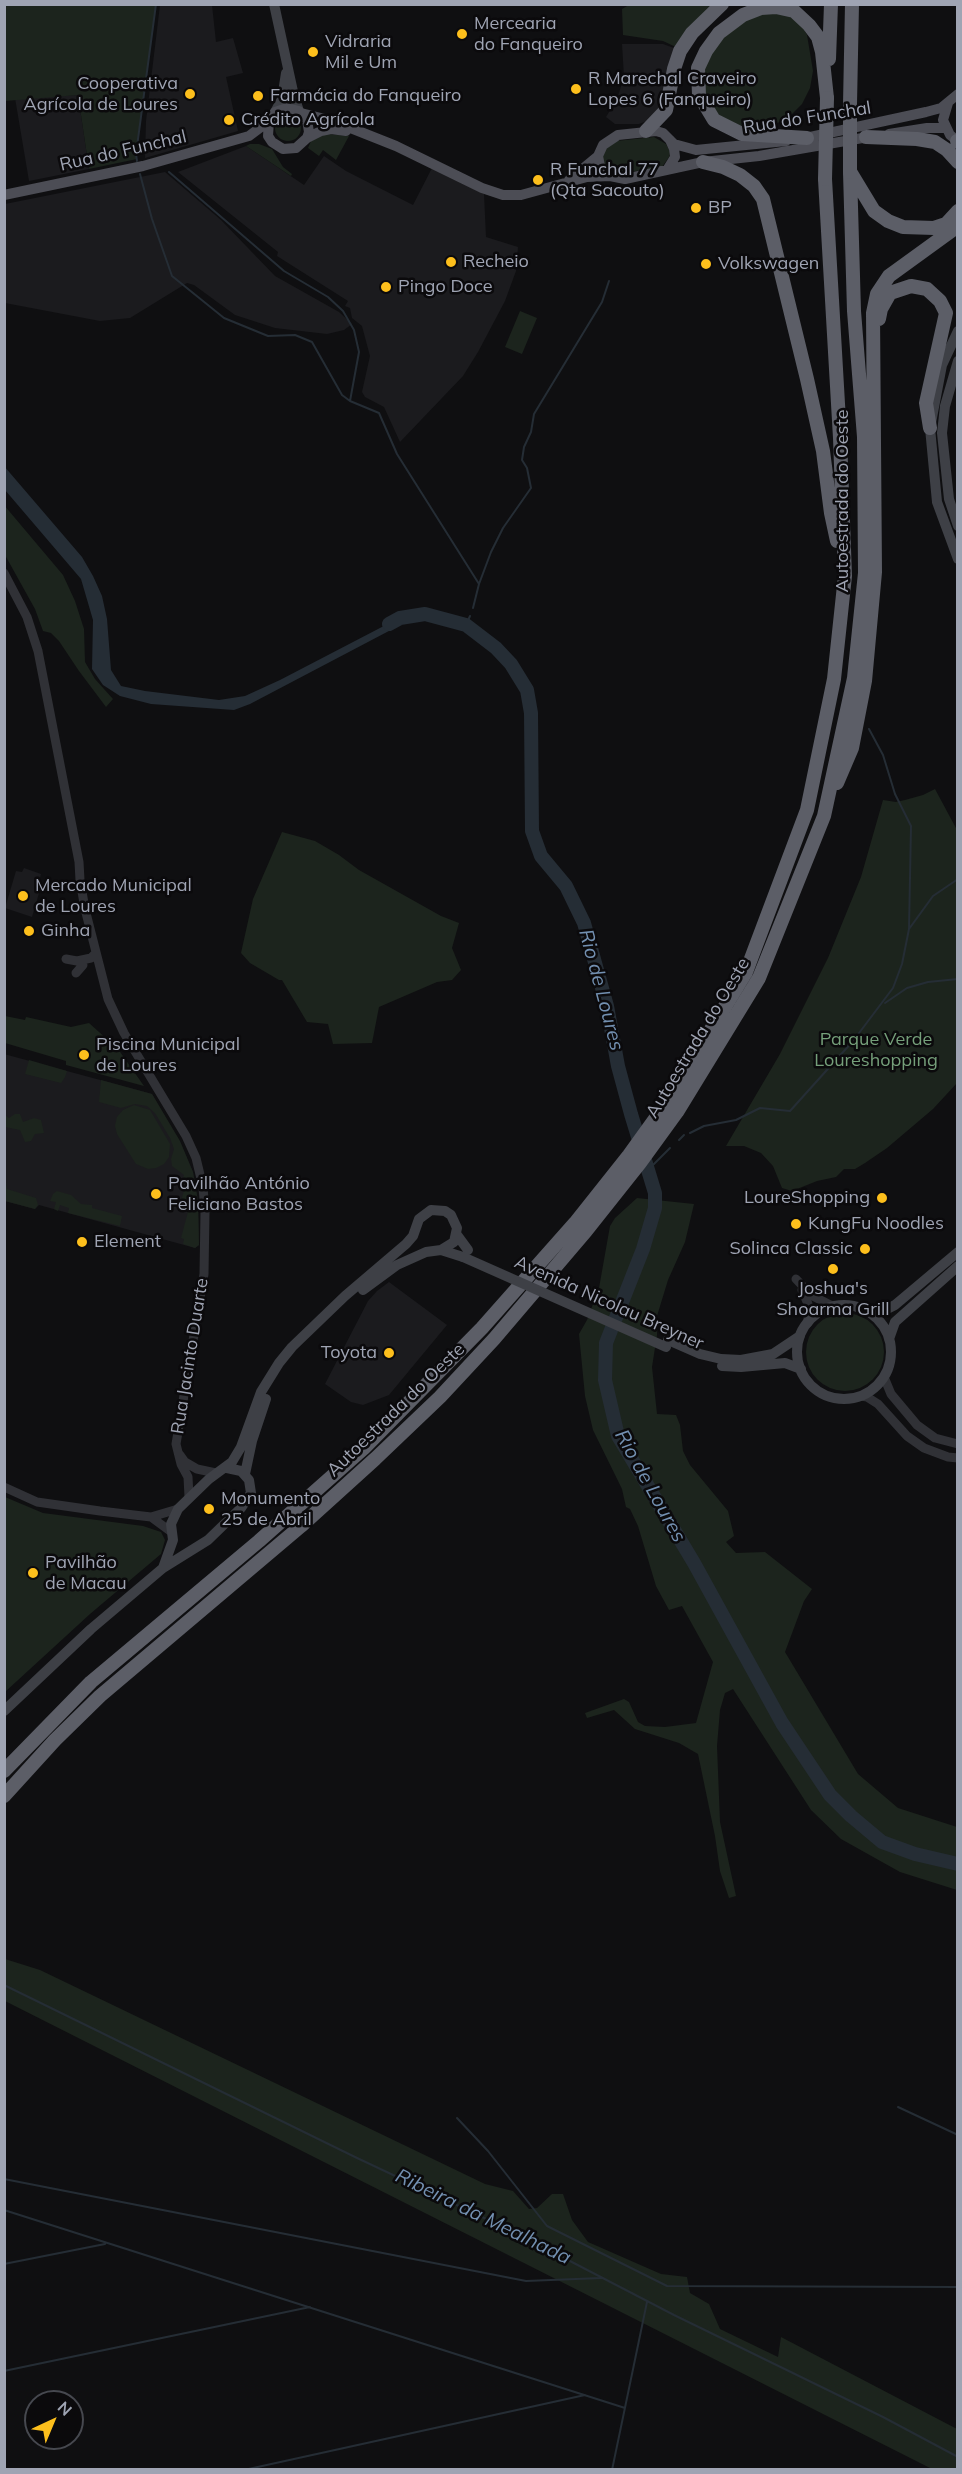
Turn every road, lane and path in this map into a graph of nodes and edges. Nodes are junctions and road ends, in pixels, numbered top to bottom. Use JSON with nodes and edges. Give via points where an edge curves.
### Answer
{"nodes":[{"id":1,"x":274,"y":4,"type":"edge"},
{"id":2,"x":722,"y":4,"type":"edge"},
{"id":3,"x":831,"y":4,"type":"edge"},
{"id":4,"x":852,"y":4,"type":"edge"},
{"id":5,"x":287,"y":66,"type":"junction"},
{"id":6,"x":954,"y":96,"type":"edge"},
{"id":7,"x":827,"y":98,"type":"junction"},
{"id":8,"x":300,"y":112,"type":"junction"},
{"id":9,"x":272,"y":117,"type":"junction"},
{"id":10,"x":945,"y":128,"type":"junction"},
{"id":11,"x":646,"y":131,"type":"junction"},
{"id":12,"x":363,"y":134,"type":"junction"},
{"id":13,"x":249,"y":136,"type":"junction"},
{"id":14,"x":669,"y":137,"type":"junction"},
{"id":15,"x":866,"y":137,"type":"junction"},
{"id":16,"x":307,"y":138,"type":"junction"},
{"id":17,"x":807,"y":138,"type":"junction"},
{"id":18,"x":957,"y":141,"type":"edge"},
{"id":19,"x":272,"y":142,"type":"junction"},
{"id":20,"x":598,"y":156,"type":"junction"},
{"id":21,"x":703,"y":162,"type":"junction"},
{"id":22,"x":957,"y":162,"type":"edge"},
{"id":23,"x":667,"y":170,"type":"junction"},
{"id":24,"x":850,"y":172,"type":"junction"},
{"id":25,"x":610,"y":176,"type":"junction"},
{"id":26,"x":567,"y":182,"type":"junction"},
{"id":27,"x":4,"y":195,"type":"edge"},
{"id":28,"x":957,"y":211,"type":"edge"},
{"id":29,"x":957,"y":226,"type":"edge"},
{"id":30,"x":956,"y":337,"type":"edge"},
{"id":31,"x":875,"y":344,"type":"junction"},
{"id":32,"x":957,"y":360,"type":"edge"},
{"id":33,"x":930,"y":428,"type":"junction"},
{"id":34,"x":957,"y":526,"type":"edge"},
{"id":35,"x":957,"y":559,"type":"edge"},
{"id":36,"x":4,"y":573,"type":"edge"},
{"id":37,"x":845,"y":576,"type":"junction"},
{"id":38,"x":824,"y":816,"type":"junction"},
{"id":39,"x":94,"y":955,"type":"junction"},
{"id":40,"x":83,"y":965,"type":"junction"},
{"id":41,"x":94,"y":970,"type":"junction"},
{"id":42,"x":76,"y":973,"type":"dead end"},
{"id":43,"x":108,"y":999,"type":"junction"},
{"id":44,"x":416,"y":1226,"type":"junction"},
{"id":45,"x":457,"y":1236,"type":"junction"},
{"id":46,"x":437,"y":1250,"type":"junction"},
{"id":47,"x":957,"y":1252,"type":"edge"},
{"id":48,"x":466,"y":1254,"type":"junction"},
{"id":49,"x":957,"y":1266,"type":"edge"},
{"id":50,"x":834,"y":1307,"type":"junction"},
{"id":51,"x":867,"y":1312,"type":"junction"},
{"id":52,"x":808,"y":1323,"type":"junction"},
{"id":53,"x":800,"y":1336,"type":"junction"},
{"id":54,"x":889,"y":1339,"type":"junction"},
{"id":55,"x":667,"y":1344,"type":"junction"},
{"id":56,"x":801,"y":1369,"type":"junction"},
{"id":57,"x":884,"y":1377,"type":"junction"},
{"id":58,"x":861,"y":1396,"type":"junction"},
{"id":59,"x":957,"y":1444,"type":"edge"},
{"id":60,"x":177,"y":1450,"type":"junction"},
{"id":61,"x":957,"y":1458,"type":"edge"},
{"id":62,"x":227,"y":1468,"type":"junction"},
{"id":63,"x":216,"y":1473,"type":"junction"},
{"id":64,"x":245,"y":1474,"type":"junction"},
{"id":65,"x":4,"y":1487,"type":"edge"},
{"id":66,"x":189,"y":1497,"type":"junction"},
{"id":67,"x":178,"y":1509,"type":"junction"},
{"id":68,"x":151,"y":1517,"type":"junction"},
{"id":69,"x":172,"y":1535,"type":"junction"},
{"id":70,"x":194,"y":1547,"type":"junction"},
{"id":71,"x":163,"y":1568,"type":"junction"},
{"id":72,"x":4,"y":1712,"type":"edge"},
{"id":73,"x":4,"y":1771,"type":"edge"},
{"id":74,"x":4,"y":1796,"type":"edge"}],
"edges":[{"from":1,"to":5,"type":"main road"},
{"from":2,"to":11,"type":"highway","via":[[692,33],[680,51],[666,110]]},
{"from":3,"to":7,"type":"highway","name":"Autoestrada do Oeste"},
{"from":4,"to":24,"type":"highway","name":"Autoestrada do Oeste","bridge":true},
{"from":5,"to":8,"type":"main road"},
{"from":5,"to":9,"type":"main road","via":[[282,99]]},
{"from":6,"to":10,"type":"main road","name":"Rua do Funchal","via":[[944,112]]},
{"from":6,"to":17,"type":"main road","name":"Rua do Funchal","via":[[941,108]]},
{"from":7,"to":17,"type":"highway","via":[[818,37],[794,11],[761,8],[742,15],[719,33],[706,51],[698,68],[699,95],[714,120],[742,134]]},
{"from":7,"to":37,"type":"highway","name":"Autoestrada do Oeste","bridge":true,"via":[[825,179]]},
{"from":8,"to":9,"type":"main road","name":"Rua do Funchal","via":[[287,108]]},
{"from":8,"to":12,"type":"main road","name":"Rua do Funchal"},
{"from":8,"to":16,"type":"main road","via":[[309,126]]},
{"from":9,"to":13,"type":"main road","name":"Rua do Funchal"},
{"from":9,"to":19,"type":"main road","via":[[267,128]]},
{"from":10,"to":15,"type":"main road","name":"Rua do Funchal"},
{"from":10,"to":18,"type":"main road"},
{"from":11,"to":14,"type":"main road","name":"Rua do Funchal"},
{"from":11,"to":20,"type":"main road","name":"Rua do Funchal","via":[[609,139]]},
{"from":12,"to":16,"type":"main road","name":"Rua do Funchal","via":[[330,129]]},
{"from":12,"to":26,"type":"main road","name":"Rua do Funchal","via":[[503,195],[520,195]]},
{"from":13,"to":19,"type":"main road","name":"Rua do Funchal"},
{"from":13,"to":27,"type":"main road","name":"Rua do Funchal","via":[[143,166]]},
{"from":14,"to":17,"type":"main road","name":"Rua do Funchal","via":[[674,144],[696,150]]},
{"from":14,"to":23,"type":"main road","via":[[675,157]]},
{"from":15,"to":21,"type":"main road","name":"Rua do Funchal"},
{"from":15,"to":22,"type":"highway","via":[[935,142]]},
{"from":16,"to":19,"type":"main road","name":"Rua do Funchal","via":[[290,150]]},
{"from":20,"to":25,"type":"main road","via":[[602,171]]},
{"from":20,"to":26,"type":"main road","name":"Rua do Funchal"},
{"from":21,"to":23,"type":"main road","name":"Rua do Funchal"},
{"from":21,"to":37,"type":"highway","via":[[740,175],[763,199],[823,451]]},
{"from":23,"to":25,"type":"main road","name":"Rua do Funchal","via":[[626,179]]},
{"from":24,"to":28,"type":"highway","via":[[874,211],[903,227],[934,228],[946,224]]},
{"from":24,"to":38,"type":"highway","name":"Autoestrada do Oeste","via":[[854,311],[864,437],[865,573],[854,678]]},
{"from":25,"to":26,"type":"main road","name":"Rua do Funchal"},
{"from":29,"to":31,"type":"highway","via":[[890,276],[877,294],[873,313]]},
{"from":30,"to":33,"type":"main road","via":[[942,365]]},
{"from":31,"to":33,"type":"highway","via":[[881,309],[890,293],[911,286],[927,289],[940,301],[946,313],[926,403]]},
{"from":31,"to":38,"type":"highway","via":[[875,572],[866,681],[852,748]]},
{"from":32,"to":34,"type":"main road","via":[[942,433],[949,499]]},
{"from":33,"to":35,"type":"main road","via":[[937,502]]},
{"from":36,"to":39,"type":"street","via":[[27,617],[38,651]]},
{"from":37,"to":73,"type":"highway","name":"Autoestrada do Oeste","via":[[834,679],[807,810],[746,972],[665,1105],[575,1222],[482,1328],[364,1448],[91,1682]]},
{"from":38,"to":74,"type":"highway","name":"Autoestrada do Oeste","via":[[759,978],[677,1112],[586,1231],[440,1397],[301,1526],[100,1696]]},
{"from":39,"to":40,"type":"street","via":[[77,961],[66,959]]},
{"from":39,"to":41,"type":"street"},
{"from":39,"to":43,"type":"street"},
{"from":40,"to":41,"type":"street"},
{"from":40,"to":42,"type":"street"},
{"from":41,"to":43,"type":"street"},
{"from":43,"to":60,"type":"street","name":"Rua Jacinto Duarte","via":[[194,1152],[204,1198],[202,1291]]},
{"from":44,"to":45,"type":"main road","name":"Avenida Nicolau Breyner","via":[[431,1210],[445,1211],[455,1221]]},
{"from":44,"to":46,"type":"main road","via":[[421,1244]]},
{"from":44,"to":62,"type":"main road","name":"Avenida Nicolau Breyner","via":[[406,1244],[345,1296],[279,1363],[261,1392],[237,1455]]},
{"from":45,"to":46,"type":"main road","via":[[448,1248]]},
{"from":45,"to":48,"type":"main road","name":"Avenida Nicolau Breyner"},
{"from":46,"to":48,"type":"main road","name":"Avenida Nicolau Breyner"},
{"from":46,"to":64,"type":"main road","via":[[413,1257],[378,1277],[324,1325],[286,1366],[259,1416]]},
{"from":47,"to":51,"type":"main road","via":[[895,1305]]},
{"from":48,"to":55,"type":"main road","name":"Avenida Nicolau Breyner"},
{"from":49,"to":54,"type":"main road","via":[[895,1322]]},
{"from":50,"to":51,"type":"main road","via":[[851,1306]]},
{"from":50,"to":52,"type":"main road"},
{"from":50,"to":52,"type":"street","via":[[811,1295],[796,1280],[808,1304]]},
{"from":51,"to":54,"type":"main road","via":[[881,1324]]},
{"from":52,"to":53,"type":"main road"},
{"from":53,"to":55,"type":"main road","name":"Avenida Nicolau Breyner","via":[[773,1354],[741,1360],[721,1359]]},
{"from":53,"to":56,"type":"main road"},
{"from":54,"to":57,"type":"main road","via":[[890,1359]]},
{"from":55,"to":56,"type":"main road","name":"Avenida Nicolau Breyner","via":[[697,1361],[720,1366],[785,1363]]},
{"from":56,"to":58,"type":"main road","via":[[812,1387],[830,1397]]},
{"from":57,"to":58,"type":"main road"},
{"from":57,"to":59,"type":"street","via":[[895,1400],[917,1425],[935,1438]]},
{"from":58,"to":61,"type":"street","via":[[873,1400],[924,1448]]},
{"from":60,"to":63,"type":"street","name":"Rua Jacinto Duarte","via":[[193,1467]]},
{"from":60,"to":66,"type":"street","name":"Rua Jacinto Duarte","via":[[188,1477]]},
{"from":62,"to":63,"type":"main road"},
{"from":62,"to":64,"type":"main road"},
{"from":63,"to":66,"type":"main road"},
{"from":64,"to":70,"type":"main road","via":[[251,1487],[248,1500],[215,1534]]},
{"from":65,"to":68,"type":"street","via":[[38,1502]]},
{"from":66,"to":67,"type":"main road"},
{"from":67,"to":68,"type":"street"},
{"from":67,"to":69,"type":"main road"},
{"from":68,"to":69,"type":"street"},
{"from":69,"to":70,"type":"main road","via":[[186,1547]]},
{"from":69,"to":71,"type":"main road"},
{"from":70,"to":71,"type":"main road"},
{"from":71,"to":72,"type":"main road","via":[[83,1636]]}]}
